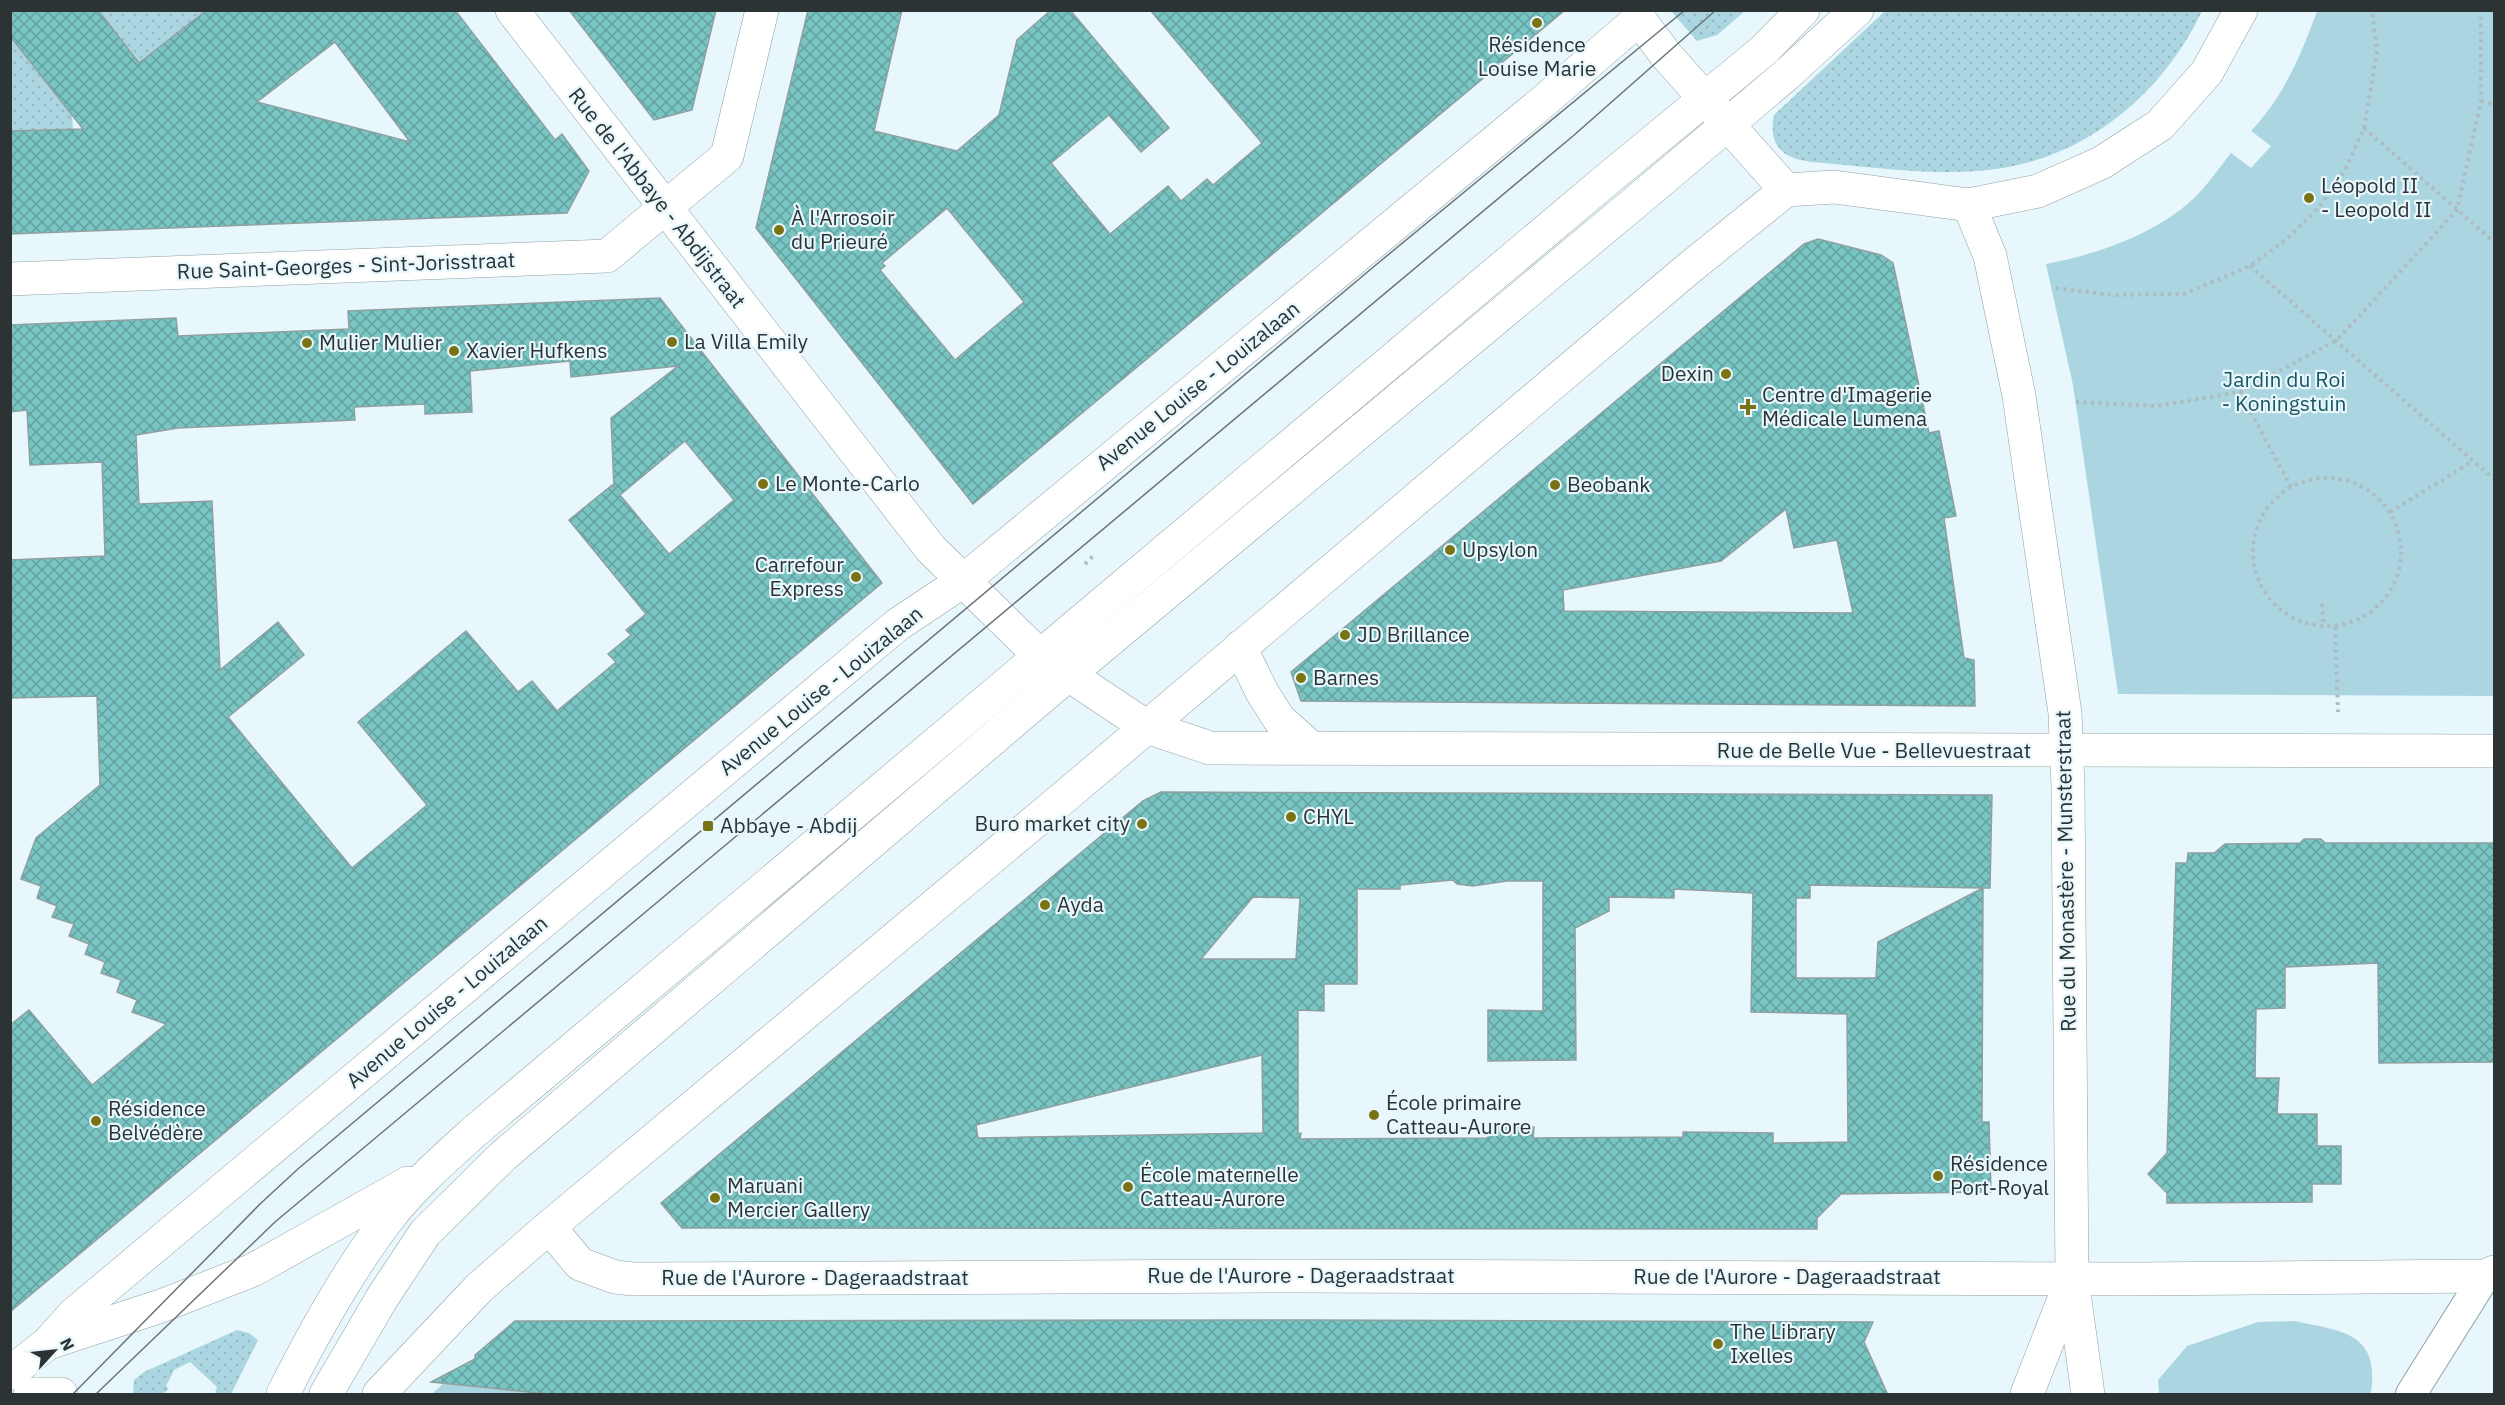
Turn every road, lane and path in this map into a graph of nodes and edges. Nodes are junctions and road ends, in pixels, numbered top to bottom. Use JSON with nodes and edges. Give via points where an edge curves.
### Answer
{"nodes":[{"id":1,"x":512,"y":10,"type":"edge"},
{"id":2,"x":762,"y":10,"type":"edge"},
{"id":3,"x":1803,"y":10,"type":"edge"},
{"id":4,"x":1857,"y":10,"type":"edge"},
{"id":5,"x":2241,"y":10,"type":"edge"},
{"id":6,"x":2372,"y":10,"type":"edge"},
{"id":7,"x":2481,"y":10,"type":"edge"},
{"id":8,"x":1639,"y":15,"type":"edge"},
{"id":9,"x":1704,"y":100,"type":"junction"},
{"id":10,"x":2481,"y":101,"type":"junction"},
{"id":11,"x":2494,"y":104,"type":"edge"},
{"id":12,"x":1727,"y":125,"type":"junction"},
{"id":13,"x":2364,"y":128,"type":"junction"},
{"id":14,"x":1785,"y":190,"type":"junction"},
{"id":15,"x":1969,"y":205,"type":"junction"},
{"id":16,"x":665,"y":209,"type":"junction"},
{"id":17,"x":2457,"y":210,"type":"junction"},
{"id":18,"x":2494,"y":242,"type":"edge"},
{"id":19,"x":2250,"y":266,"type":"junction"},
{"id":20,"x":10,"y":279,"type":"edge"},
{"id":21,"x":2056,"y":288,"type":"dead end"},
{"id":22,"x":2337,"y":340,"type":"junction"},
{"id":23,"x":2240,"y":392,"type":"junction"},
{"id":24,"x":2076,"y":402,"type":"dead end"},
{"id":25,"x":2474,"y":461,"type":"junction"},
{"id":26,"x":2494,"y":479,"type":"edge"},
{"id":27,"x":2291,"y":488,"type":"junction"},
{"id":28,"x":2390,"y":512,"type":"junction"},
{"id":29,"x":1094,"y":555,"type":"dead end"},
{"id":30,"x":1085,"y":564,"type":"dead end"},
{"id":31,"x":963,"y":581,"type":"junction"},
{"id":32,"x":2322,"y":604,"type":"dead end"},
{"id":33,"x":2324,"y":627,"type":"junction"},
{"id":34,"x":2335,"y":627,"type":"junction"},
{"id":35,"x":1240,"y":646,"type":"junction"},
{"id":36,"x":1039,"y":656,"type":"junction"},
{"id":37,"x":1069,"y":674,"type":"junction"},
{"id":38,"x":2338,"y":712,"type":"dead end"},
{"id":39,"x":1147,"y":727,"type":"junction"},
{"id":40,"x":1309,"y":747,"type":"junction"},
{"id":41,"x":2068,"y":750,"type":"junction"},
{"id":42,"x":2494,"y":751,"type":"edge"},
{"id":43,"x":434,"y":1169,"type":"junction"},
{"id":44,"x":549,"y":1227,"type":"junction"},
{"id":45,"x":2490,"y":1274,"type":"edge"},
{"id":46,"x":2072,"y":1279,"type":"junction"},
{"id":47,"x":48,"y":1343,"type":"junction"},
{"id":48,"x":10,"y":1373,"type":"edge"},
{"id":49,"x":30,"y":1395,"type":"edge"},
{"id":50,"x":61,"y":1395,"type":"edge"},
{"id":51,"x":283,"y":1395,"type":"edge"},
{"id":52,"x":326,"y":1395,"type":"edge"},
{"id":53,"x":379,"y":1395,"type":"edge"},
{"id":54,"x":2027,"y":1395,"type":"edge"},
{"id":55,"x":2088,"y":1395,"type":"edge"},
{"id":56,"x":2411,"y":1395,"type":"edge"}],
"edges":[{"from":1,"to":16,"type":"main road","name":"Rue de l'Abbaye - Abdijstraat"},
{"from":2,"to":16,"type":"main road","name":"Rue Saint-Georges - Sint-Jorisstraat","via":[[727,156]]},
{"from":3,"to":9,"type":"main road","via":[[1764,50]]},
{"from":4,"to":12,"type":"main road"},
{"from":5,"to":15,"type":"main road","via":[[2207,72],[2160,125],[2101,163],[2038,191]]},
{"from":6,"to":13,"type":"path","via":[[2377,52]]},
{"from":7,"to":10,"type":"path"},
{"from":8,"to":9,"type":"main road","name":"Avenue Louise - Louizalaan"},
{"from":8,"to":31,"type":"main road","name":"Avenue Louise - Louizalaan","via":[[1544,101]]},
{"from":9,"to":12,"type":"main road","name":"Avenue Louise - Louizalaan"},
{"from":9,"to":36,"type":"main road"},
{"from":10,"to":11,"type":"path"},
{"from":10,"to":17,"type":"path"},
{"from":12,"to":14,"type":"main road","name":"Avenue Louise - Louizalaan"},
{"from":12,"to":37,"type":"main road"},
{"from":13,"to":17,"type":"path"},
{"from":13,"to":19,"type":"path","via":[[2345,170],[2319,207],[2287,239]]},
{"from":14,"to":15,"type":"main road","via":[[1834,187]]},
{"from":14,"to":35,"type":"main road"},
{"from":15,"to":41,"type":"main road","name":"Rue du Monastère - Munsterstraat","via":[[1990,256],[2019,396]]},
{"from":16,"to":20,"type":"main road","name":"Rue Saint-Georges - Sint-Jorisstraat","via":[[607,256]]},
{"from":16,"to":31,"type":"main road","name":"Rue de l'Abbaye - Abdijstraat","via":[[930,549]]},
{"from":17,"to":18,"type":"path"},
{"from":17,"to":22,"type":"path"},
{"from":19,"to":21,"type":"path","via":[[2184,294],[2112,295]]},
{"from":19,"to":22,"type":"path"},
{"from":22,"to":23,"type":"path"},
{"from":22,"to":25,"type":"path"},
{"from":23,"to":24,"type":"path","via":[[2156,406]]},
{"from":23,"to":27,"type":"path"},
{"from":25,"to":26,"type":"path"},
{"from":25,"to":28,"type":"path"},
{"from":27,"to":28,"type":"path","via":[[2312,479],[2356,483],[2375,495]]},
{"from":27,"to":33,"type":"path","via":[[2274,500],[2261,518],[2254,538],[2253,559],[2258,580],[2284,613],[2303,623]]},
{"from":28,"to":34,"type":"path","via":[[2400,535],[2401,561],[2395,585],[2380,606],[2360,620]]},
{"from":29,"to":30,"type":"path"},
{"from":31,"to":36,"type":"main road","name":"Rue de l'Abbaye - Abdijstraat"},
{"from":31,"to":47,"type":"main road","name":"Avenue Louise - Louizalaan","via":[[897,624],[74,1314]]},
{"from":32,"to":33,"type":"path"},
{"from":33,"to":34,"type":"path"},
{"from":34,"to":38,"type":"path"},
{"from":35,"to":39,"type":"main road"},
{"from":35,"to":40,"type":"main road","via":[[1279,719]]},
{"from":36,"to":37,"type":"main road","name":"Rue de l'Abbaye - Abdijstraat"},
{"from":36,"to":43,"type":"main road"},
{"from":37,"to":39,"type":"main road","name":"Rue de Belle Vue - Bellevuestraat"},
{"from":37,"to":52,"type":"main road","via":[[503,1156],[459,1198],[425,1233]]},
{"from":39,"to":40,"type":"main road","name":"Rue de Belle Vue - Bellevuestraat","via":[[1210,748]]},
{"from":39,"to":44,"type":"main road"},
{"from":40,"to":41,"type":"main road","name":"Rue de Belle Vue - Bellevuestraat"},
{"from":41,"to":42,"type":"main road","name":"Rue de Belle Vue - Bellevuestraat"},
{"from":41,"to":46,"type":"main road","name":"Rue du Monastère - Munsterstraat"},
{"from":43,"to":47,"type":"main road","via":[[253,1270],[161,1306]]},
{"from":43,"to":51,"type":"main road","via":[[388,1218],[350,1274]]},
{"from":44,"to":46,"type":"main road","name":"Rue de l'Aurore - Dageraadstraat","via":[[580,1264],[633,1279]]},
{"from":44,"to":53,"type":"main road","via":[[479,1288]]},
{"from":45,"to":46,"type":"main road","name":"Rue de l'Aurore - Dageraadstraat"},
{"from":45,"to":56,"type":"street"},
{"from":46,"to":54,"type":"main road","name":"Rue du Monastère - Munsterstraat"},
{"from":46,"to":55,"type":"main road"},
{"from":47,"to":48,"type":"main road","name":"Avenue Louise - Louizalaan"},
{"from":49,"to":50,"type":"main road"}]}
